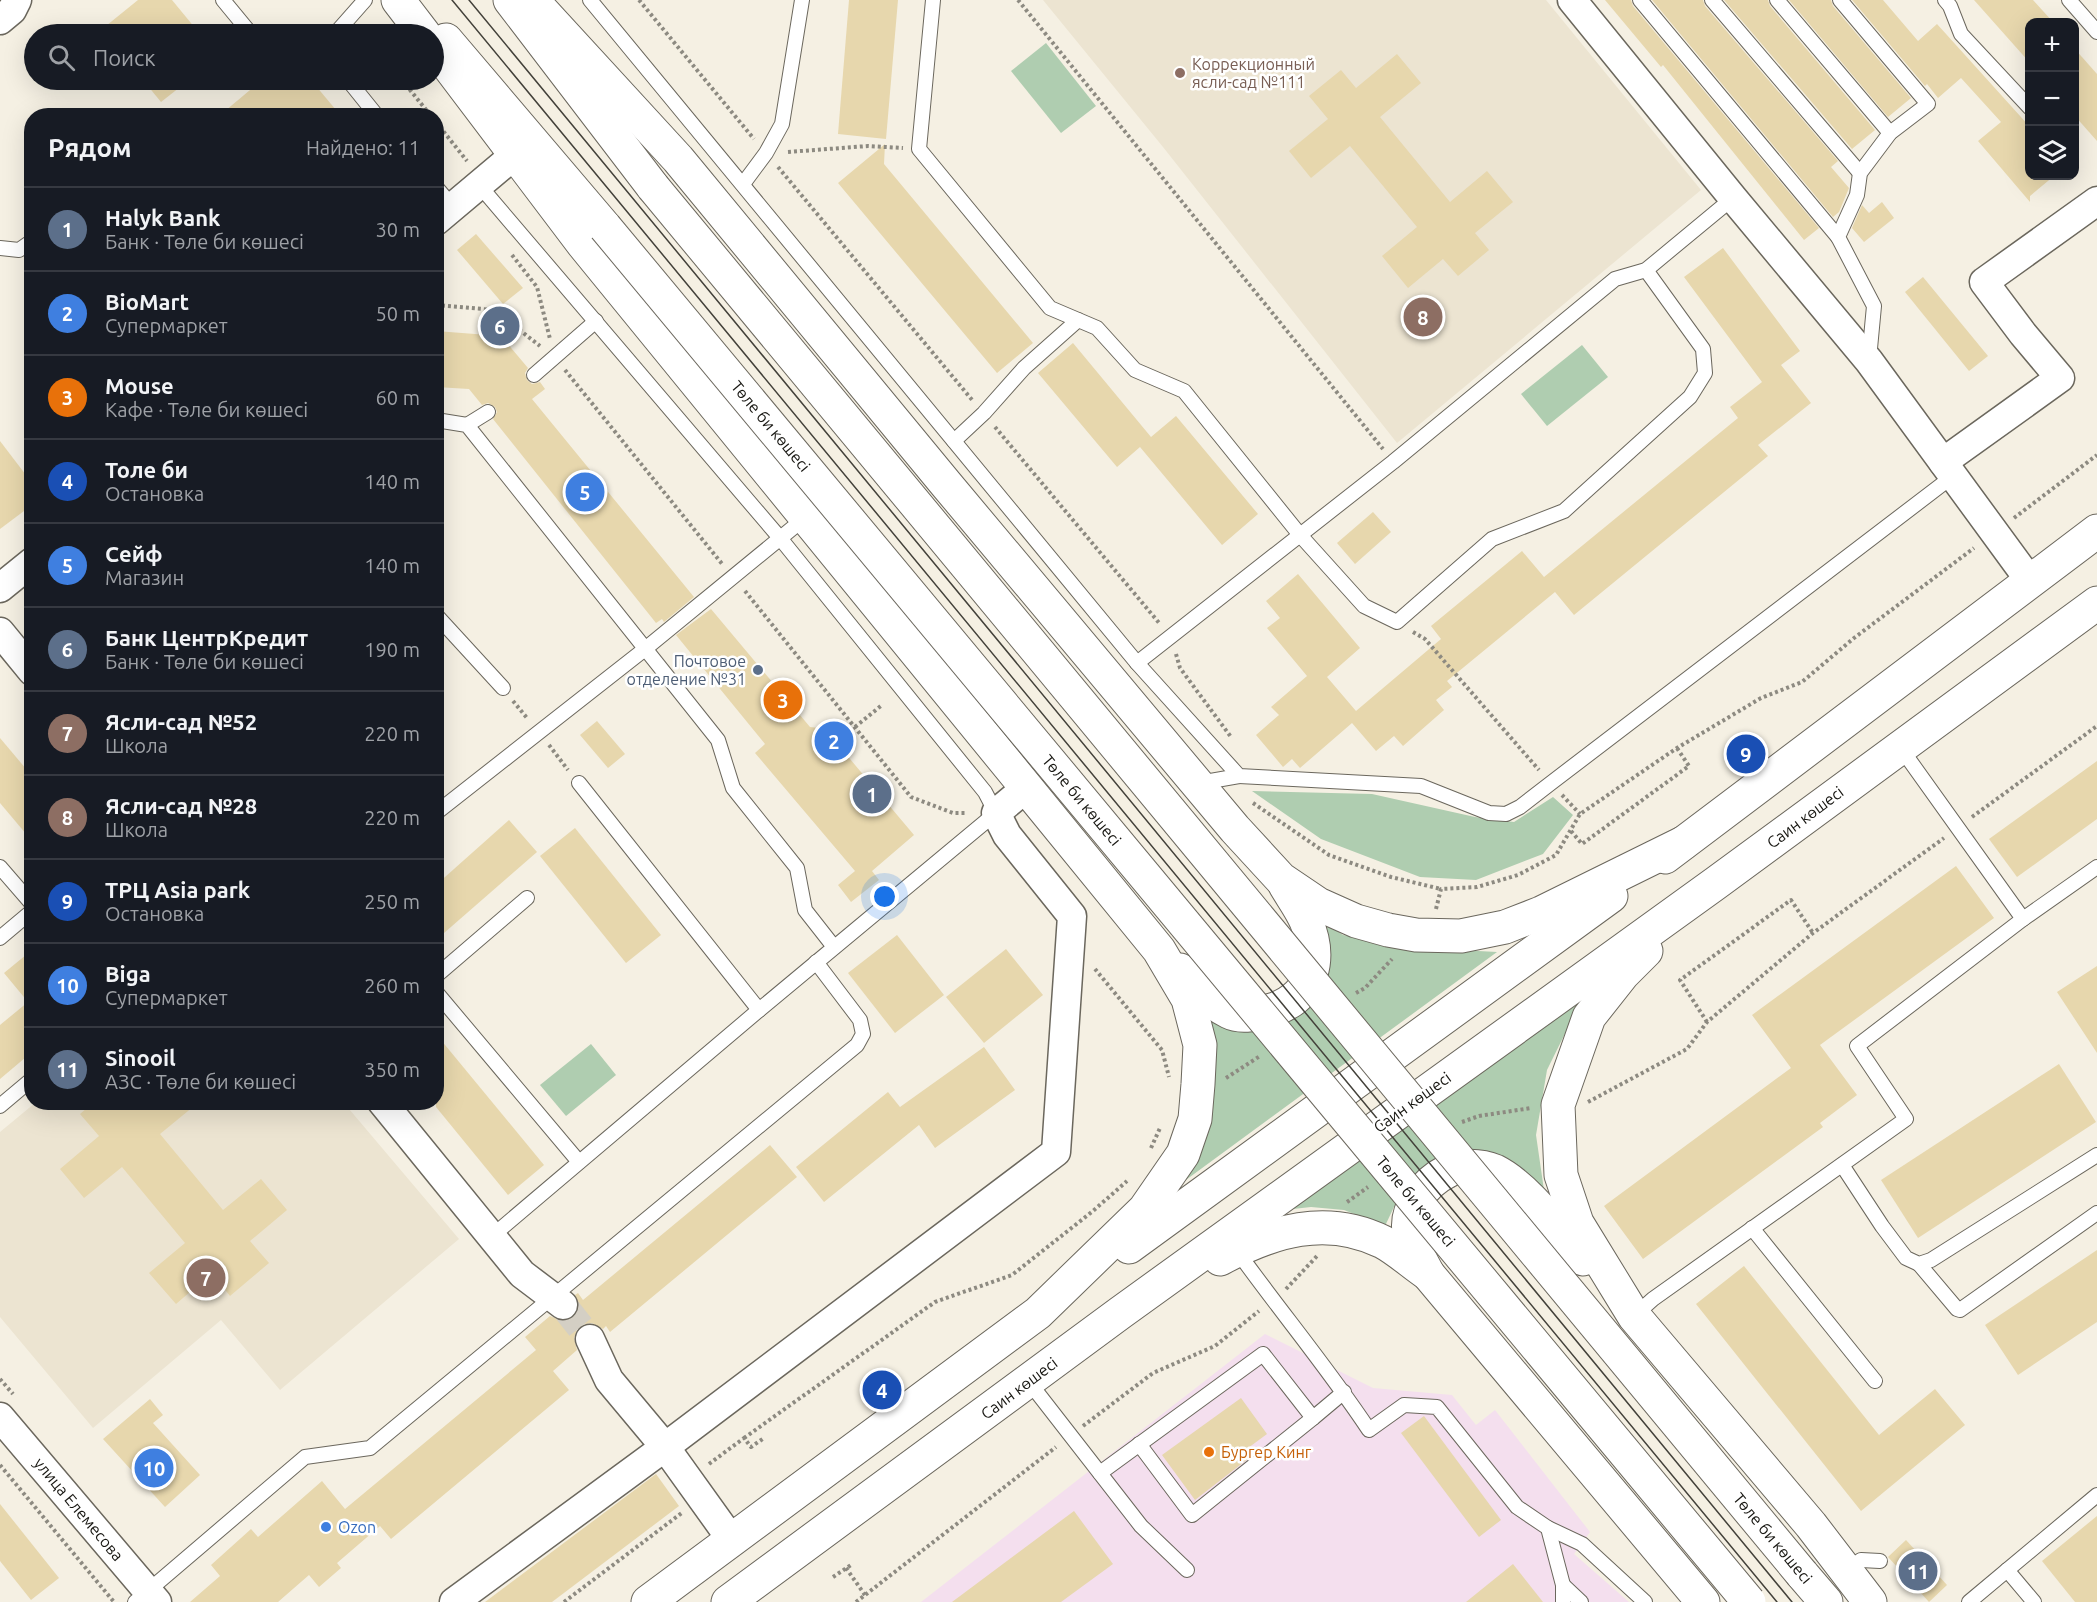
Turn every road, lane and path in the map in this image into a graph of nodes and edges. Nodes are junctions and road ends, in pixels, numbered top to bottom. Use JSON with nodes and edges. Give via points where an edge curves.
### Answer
{"nodes":[{"id":1,"x":17,"y":0,"type":"edge"},
{"id":2,"x":223,"y":0,"type":"edge"},
{"id":3,"x":365,"y":0,"type":"edge"},
{"id":4,"x":399,"y":0,"type":"edge"},
{"id":5,"x":411,"y":0,"type":"edge"},
{"id":6,"x":510,"y":0,"type":"edge"},
{"id":7,"x":532,"y":0,"type":"edge"},
{"id":8,"x":590,"y":0,"type":"edge"},
{"id":9,"x":639,"y":0,"type":"edge"},
{"id":10,"x":802,"y":0,"type":"edge"},
{"id":11,"x":933,"y":0,"type":"edge"},
{"id":12,"x":1018,"y":0,"type":"edge"},
{"id":13,"x":1572,"y":0,"type":"edge"},
{"id":14,"x":1640,"y":0,"type":"edge"},
{"id":15,"x":1712,"y":0,"type":"edge"},
{"id":16,"x":1777,"y":0,"type":"edge"},
{"id":17,"x":1840,"y":0,"type":"edge"},
{"id":18,"x":1945,"y":0,"type":"edge"},
{"id":19,"x":2069,"y":0,"type":"edge"},
{"id":20,"x":0,"y":20,"type":"edge"},
{"id":21,"x":243,"y":24,"type":"edge"},
{"id":22,"x":344,"y":24,"type":"edge"},
{"id":23,"x":417,"y":24,"type":"edge"},
{"id":24,"x":429,"y":24,"type":"edge"},
{"id":25,"x":2097,"y":32,"type":"edge"},
{"id":26,"x":444,"y":43,"type":"edge"},
{"id":27,"x":444,"y":58,"type":"edge"},
{"id":28,"x":356,"y":90,"type":"edge"},
{"id":29,"x":410,"y":90,"type":"edge"},
{"id":30,"x":2025,"y":103,"type":"edge"},
{"id":31,"x":371,"y":108,"type":"edge"},
{"id":32,"x":425,"y":108,"type":"edge"},
{"id":33,"x":444,"y":132,"type":"edge"},
{"id":34,"x":1890,"y":133,"type":"junction"},
{"id":35,"x":523,"y":147,"type":"junction"},
{"id":36,"x":919,"y":149,"type":"junction"},
{"id":37,"x":766,"y":153,"type":"junction"},
{"id":38,"x":1860,"y":173,"type":"junction"},
{"id":39,"x":743,"y":184,"type":"junction"},
{"id":40,"x":479,"y":185,"type":"junction"},
{"id":41,"x":1732,"y":198,"type":"junction"},
{"id":42,"x":2097,"y":201,"type":"edge"},
{"id":43,"x":444,"y":204,"type":"edge"},
{"id":44,"x":1838,"y":237,"type":"junction"},
{"id":45,"x":24,"y":247,"type":"edge"},
{"id":46,"x":0,"y":248,"type":"edge"},
{"id":47,"x":509,"y":253,"type":"dead end"},
{"id":48,"x":1646,"y":270,"type":"junction"},
{"id":49,"x":444,"y":306,"type":"edge"},
{"id":50,"x":1078,"y":320,"type":"junction"},
{"id":51,"x":596,"y":321,"type":"junction"},
{"id":52,"x":554,"y":357,"type":"junction"},
{"id":53,"x":1869,"y":361,"type":"junction"},
{"id":54,"x":534,"y":375,"type":"dead end"},
{"id":55,"x":488,"y":412,"type":"dead end"},
{"id":56,"x":984,"y":413,"type":"junction"},
{"id":57,"x":444,"y":421,"type":"edge"},
{"id":58,"x":468,"y":425,"type":"junction"},
{"id":59,"x":954,"y":441,"type":"junction"},
{"id":60,"x":2097,"y":455,"type":"edge"},
{"id":61,"x":1393,"y":462,"type":"junction"},
{"id":62,"x":1948,"y":469,"type":"junction"},
{"id":63,"x":806,"y":517,"type":"junction"},
{"id":64,"x":2097,"y":531,"type":"edge"},
{"id":65,"x":1995,"y":532,"type":"junction"},
{"id":66,"x":1300,"y":535,"type":"junction"},
{"id":67,"x":780,"y":538,"type":"junction"},
{"id":68,"x":24,"y":568,"type":"edge"},
{"id":69,"x":733,"y":577,"type":"junction"},
{"id":70,"x":2030,"y":581,"type":"junction"},
{"id":71,"x":0,"y":588,"type":"edge"},
{"id":72,"x":2095,"y":608,"type":"edge"},
{"id":73,"x":1397,"y":622,"type":"junction"},
{"id":74,"x":444,"y":624,"type":"edge"},
{"id":75,"x":0,"y":632,"type":"edge"},
{"id":76,"x":1170,"y":636,"type":"junction"},
{"id":77,"x":645,"y":649,"type":"junction"},
{"id":78,"x":24,"y":661,"type":"edge"},
{"id":79,"x":1137,"y":663,"type":"junction"},
{"id":80,"x":503,"y":688,"type":"dead end"},
{"id":81,"x":882,"y":705,"type":"dead end"},
{"id":82,"x":2097,"y":726,"type":"edge"},
{"id":83,"x":855,"y":727,"type":"junction"},
{"id":84,"x":1900,"y":747,"type":"junction"},
{"id":85,"x":1677,"y":748,"type":"junction"},
{"id":86,"x":1239,"y":776,"type":"junction"},
{"id":87,"x":579,"y":783,"type":"dead end"},
{"id":88,"x":1197,"y":783,"type":"junction"},
{"id":89,"x":1551,"y":783,"type":"junction"},
{"id":90,"x":1026,"y":788,"type":"junction"},
{"id":91,"x":444,"y":807,"type":"edge"},
{"id":92,"x":996,"y":813,"type":"junction"},
{"id":93,"x":1580,"y":814,"type":"junction"},
{"id":94,"x":1959,"y":826,"type":"junction"},
{"id":95,"x":1571,"y":831,"type":"junction"},
{"id":96,"x":1683,"y":843,"type":"junction"},
{"id":97,"x":0,"y":867,"type":"edge"},
{"id":98,"x":2097,"y":867,"type":"edge"},
{"id":99,"x":1281,"y":879,"type":"junction"},
{"id":100,"x":1716,"y":883,"type":"junction"},
{"id":101,"x":1441,"y":889,"type":"junction"},
{"id":102,"x":24,"y":895,"type":"edge"},
{"id":103,"x":527,"y":898,"type":"dead end"},
{"id":104,"x":24,"y":918,"type":"edge"},
{"id":105,"x":1433,"y":918,"type":"dead end"},
{"id":106,"x":2023,"y":919,"type":"junction"},
{"id":107,"x":1813,"y":933,"type":"junction"},
{"id":108,"x":0,"y":938,"type":"edge"},
{"id":109,"x":1071,"y":940,"type":"junction"},
{"id":110,"x":834,"y":947,"type":"junction"},
{"id":111,"x":1159,"y":950,"type":"junction"},
{"id":112,"x":816,"y":962,"type":"junction"},
{"id":113,"x":444,"y":969,"type":"edge"},
{"id":114,"x":444,"y":1002,"type":"edge"},
{"id":115,"x":759,"y":1010,"type":"junction"},
{"id":116,"x":1707,"y":1022,"type":"junction"},
{"id":117,"x":24,"y":1086,"type":"edge"},
{"id":118,"x":1171,"y":1086,"type":"dead end"},
{"id":119,"x":1588,"y":1102,"type":"dead end"},
{"id":120,"x":0,"y":1106,"type":"edge"},
{"id":121,"x":388,"y":1110,"type":"edge"},
{"id":122,"x":1162,"y":1123,"type":"dead end"},
{"id":123,"x":1150,"y":1150,"type":"dead end"},
{"id":124,"x":2097,"y":1155,"type":"edge"},
{"id":125,"x":579,"y":1162,"type":"junction"},
{"id":126,"x":1842,"y":1165,"type":"junction"},
{"id":127,"x":1131,"y":1175,"type":"dead end"},
{"id":128,"x":2097,"y":1213,"type":"edge"},
{"id":129,"x":1752,"y":1228,"type":"junction"},
{"id":130,"x":491,"y":1237,"type":"junction"},
{"id":131,"x":1237,"y":1250,"type":"junction"},
{"id":132,"x":1321,"y":1252,"type":"dead end"},
{"id":133,"x":1919,"y":1264,"type":"junction"},
{"id":134,"x":1428,"y":1274,"type":"junction"},
{"id":135,"x":557,"y":1300,"type":"junction"},
{"id":136,"x":1272,"y":1300,"type":"junction"},
{"id":137,"x":1120,"y":1312,"type":"junction"},
{"id":138,"x":1038,"y":1313,"type":"junction"},
{"id":139,"x":1635,"y":1316,"type":"junction"},
{"id":140,"x":590,"y":1339,"type":"tunnel mouth"},
{"id":141,"x":1875,"y":1381,"type":"dead end"},
{"id":142,"x":1029,"y":1382,"type":"junction"},
{"id":143,"x":1344,"y":1392,"type":"junction"},
{"id":144,"x":0,"y":1417,"type":"edge"},
{"id":145,"x":1313,"y":1418,"type":"junction"},
{"id":146,"x":1070,"y":1435,"type":"junction"},
{"id":147,"x":744,"y":1438,"type":"junction"},
{"id":148,"x":764,"y":1438,"type":"dead end"},
{"id":149,"x":1138,"y":1444,"type":"junction"},
{"id":150,"x":666,"y":1447,"type":"junction"},
{"id":151,"x":0,"y":1465,"type":"edge"},
{"id":152,"x":1100,"y":1473,"type":"junction"},
{"id":153,"x":697,"y":1491,"type":"junction"},
{"id":154,"x":2097,"y":1495,"type":"edge"},
{"id":155,"x":1548,"y":1528,"type":"junction"},
{"id":156,"x":731,"y":1539,"type":"junction"},
{"id":157,"x":1880,"y":1561,"type":"dead end"},
{"id":158,"x":851,"y":1565,"type":"dead end"},
{"id":159,"x":846,"y":1568,"type":"junction"},
{"id":160,"x":1187,"y":1570,"type":"dead end"},
{"id":161,"x":2007,"y":1570,"type":"junction"},
{"id":162,"x":1846,"y":1571,"type":"junction"},
{"id":163,"x":833,"y":1578,"type":"dead end"},
{"id":164,"x":1563,"y":1585,"type":"junction"},
{"id":165,"x":865,"y":1595,"type":"junction"},
{"id":166,"x":147,"y":1598,"type":"edge"},
{"id":167,"x":114,"y":1602,"type":"edge"},
{"id":168,"x":454,"y":1602,"type":"edge"},
{"id":169,"x":564,"y":1602,"type":"edge"},
{"id":170,"x":648,"y":1602,"type":"edge"},
{"id":171,"x":728,"y":1602,"type":"edge"},
{"id":172,"x":856,"y":1602,"type":"edge"},
{"id":173,"x":1563,"y":1602,"type":"edge"},
{"id":174,"x":1581,"y":1602,"type":"edge"},
{"id":175,"x":1645,"y":1602,"type":"edge"},
{"id":176,"x":1703,"y":1602,"type":"edge"},
{"id":177,"x":1749,"y":1602,"type":"edge"},
{"id":178,"x":1826,"y":1602,"type":"edge"},
{"id":179,"x":1870,"y":1602,"type":"edge"},
{"id":180,"x":1969,"y":1602,"type":"edge"},
{"id":181,"x":2034,"y":1602,"type":"edge"}],
"edges":[{"from":1,"to":20,"type":"street"},
{"from":2,"to":21,"type":"lane"},
{"from":3,"to":22,"type":"lane"},
{"from":4,"to":23,"type":"main road"},
{"from":5,"to":24,"type":"main road","name":"Төле би көшесі"},
{"from":6,"to":178,"type":"main road","name":"Төле би көшесі","bridge":true,"via":[[653,187]]},
{"from":7,"to":88,"type":"main road","via":[[678,159]]},
{"from":8,"to":39,"type":"lane"},
{"from":9,"to":37,"type":"path"},
{"from":10,"to":37,"type":"lane","via":[[782,124]]},
{"from":11,"to":36,"type":"lane"},
{"from":12,"to":61,"type":"path"},
{"from":13,"to":41,"type":"street"},
{"from":14,"to":44,"type":"lane"},
{"from":15,"to":38,"type":"lane"},
{"from":16,"to":34,"type":"lane"},
{"from":17,"to":34,"type":"lane","via":[[1928,104]]},
{"from":18,"to":30,"type":"lane","via":[[1961,34]]},
{"from":19,"to":25,"type":"lane"},
{"from":26,"to":35,"type":"main road","name":"Төле би көшесі"},
{"from":27,"to":35,"type":"main road"},
{"from":28,"to":31,"type":"lane"},
{"from":29,"to":32,"type":"path"},
{"from":33,"to":40,"type":"path","via":[[466,159]]},
{"from":34,"to":38,"type":"lane"},
{"from":35,"to":40,"type":"street"},
{"from":35,"to":63,"type":"main road","via":[[583,244]]},
{"from":35,"to":177,"type":"main road","name":"Төле би көшесі","bridge":true,"via":[[605,226]]},
{"from":36,"to":37,"type":"path","via":[[868,146]]},
{"from":36,"to":50,"type":"lane","via":[[1050,308]]},
{"from":37,"to":39,"type":"lane"},
{"from":37,"to":56,"type":"path"},
{"from":38,"to":44,"type":"lane","via":[[1857,195]]},
{"from":39,"to":59,"type":"lane"},
{"from":40,"to":43,"type":"street"},
{"from":40,"to":51,"type":"lane"},
{"from":41,"to":48,"type":"lane"},
{"from":41,"to":53,"type":"street"},
{"from":42,"to":62,"type":"street","via":[[1984,282],[2060,378]]},
{"from":44,"to":53,"type":"lane","via":[[1874,306]]},
{"from":45,"to":46,"type":"lane"},
{"from":47,"to":52,"type":"path","via":[[537,287]]},
{"from":48,"to":61,"type":"lane","via":[[1615,279]]},
{"from":48,"to":73,"type":"lane","via":[[1702,349],[1705,373],[1690,397],[1563,511],[1492,539]]},
{"from":49,"to":52,"type":"path","via":[[494,310]]},
{"from":50,"to":56,"type":"lane","via":[[1024,369]]},
{"from":50,"to":66,"type":"lane","via":[[1097,328],[1135,370],[1184,392]]},
{"from":51,"to":52,"type":"lane"},
{"from":51,"to":67,"type":"lane"},
{"from":52,"to":54,"type":"lane"},
{"from":52,"to":69,"type":"path"},
{"from":53,"to":62,"type":"street"},
{"from":55,"to":58,"type":"lane"},
{"from":56,"to":59,"type":"lane"},
{"from":56,"to":76,"type":"path"},
{"from":57,"to":58,"type":"lane"},
{"from":58,"to":77,"type":"lane"},
{"from":59,"to":79,"type":"lane"},
{"from":60,"to":65,"type":"path"},
{"from":61,"to":66,"type":"lane"},
{"from":62,"to":65,"type":"street"},
{"from":62,"to":89,"type":"lane"},
{"from":63,"to":67,"type":"lane"},
{"from":63,"to":90,"type":"main road"},
{"from":64,"to":70,"type":"main road"},
{"from":65,"to":70,"type":"street"},
{"from":65,"to":85,"type":"path","via":[[1802,682],[1761,699]]},
{"from":66,"to":73,"type":"lane","via":[[1364,606]]},
{"from":66,"to":76,"type":"lane"},
{"from":67,"to":69,"type":"lane"},
{"from":67,"to":92,"type":"lane","via":[[985,792]]},
{"from":68,"to":71,"type":"street"},
{"from":69,"to":77,"type":"lane"},
{"from":69,"to":83,"type":"path"},
{"from":70,"to":96,"type":"main road"},
{"from":72,"to":84,"type":"main road","name":"Саин көшесі"},
{"from":73,"to":89,"type":"path","via":[[1425,639]]},
{"from":74,"to":80,"type":"lane"},
{"from":75,"to":78,"type":"street"},
{"from":76,"to":79,"type":"lane"},
{"from":76,"to":86,"type":"path","via":[[1180,668],[1234,741]]},
{"from":77,"to":91,"type":"lane"},
{"from":77,"to":110,"type":"lane","via":[[718,740],[733,788],[797,868],[805,910]]},
{"from":79,"to":86,"type":"lane"},
{"from":81,"to":83,"type":"path"},
{"from":82,"to":94,"type":"path"},
{"from":83,"to":92,"type":"path","via":[[911,797],[952,813]]},
{"from":84,"to":94,"type":"lane"},
{"from":84,"to":100,"type":"main road","name":"Саин көшесі"},
{"from":85,"to":93,"type":"path"},
{"from":85,"to":95,"type":"path","via":[[1689,766],[1582,844]]},
{"from":86,"to":88,"type":"lane"},
{"from":86,"to":89,"type":"lane","via":[[1421,786],[1489,813],[1506,814]]},
{"from":86,"to":101,"type":"path","via":[[1239,789],[1258,808],[1329,855],[1391,877]]},
{"from":87,"to":115,"type":"lane"},
{"from":88,"to":99,"type":"main road"},
{"from":89,"to":93,"type":"path"},
{"from":90,"to":92,"type":"street"},
{"from":90,"to":111,"type":"main road"},
{"from":92,"to":109,"type":"street","via":[[1007,836],[1072,916]]},
{"from":92,"to":110,"type":"lane"},
{"from":93,"to":95,"type":"path"},
{"from":94,"to":106,"type":"lane"},
{"from":94,"to":107,"type":"path"},
{"from":95,"to":101,"type":"path","via":[[1556,855],[1518,875],[1477,887]]},
{"from":96,"to":99,"type":"main road","via":[[1541,913],[1505,927],[1461,936],[1416,935],[1356,921],[1318,904]]},
{"from":96,"to":138,"type":"main road"},
{"from":97,"to":102,"type":"lane"},
{"from":98,"to":106,"type":"lane"},
{"from":99,"to":111,"type":"main road","via":[[1306,921],[1314,946],[1313,972],[1301,992],[1282,1006],[1258,1015],[1231,1014]]},
{"from":100,"to":137,"type":"main road","name":"Саин көшесі"},
{"from":100,"to":139,"type":"main road","via":[[1623,974],[1589,1017],[1558,1105],[1561,1175],[1576,1222]]},
{"from":101,"to":105,"type":"path"},
{"from":103,"to":113,"type":"lane"},
{"from":104,"to":108,"type":"lane"},
{"from":106,"to":126,"type":"lane","via":[[1857,1046],[1906,1119]]},
{"from":107,"to":116,"type":"path"},
{"from":107,"to":116,"type":"path","via":[[1791,900],[1680,980]]},
{"from":109,"to":118,"type":"path","via":[[1162,1050]]},
{"from":109,"to":150,"type":"street","via":[[1056,1152]]},
{"from":110,"to":112,"type":"lane"},
{"from":111,"to":138,"type":"main road","via":[[1188,999],[1200,1045],[1195,1119],[1183,1154],[1145,1209]]},
{"from":112,"to":115,"type":"lane"},
{"from":112,"to":135,"type":"lane","via":[[860,1020],[862,1034],[857,1045]]},
{"from":114,"to":125,"type":"lane"},
{"from":115,"to":125,"type":"lane"},
{"from":116,"to":119,"type":"path","via":[[1687,1049]]},
{"from":117,"to":120,"type":"lane"},
{"from":121,"to":130,"type":"street"},
{"from":122,"to":123,"type":"path"},
{"from":124,"to":133,"type":"lane"},
{"from":125,"to":130,"type":"lane"},
{"from":126,"to":129,"type":"lane"},
{"from":126,"to":133,"type":"lane","via":[[1906,1258]]},
{"from":127,"to":147,"type":"path","via":[[1093,1211],[1012,1275],[935,1302]]},
{"from":128,"to":133,"type":"lane","via":[[1960,1310]]},
{"from":129,"to":139,"type":"lane"},
{"from":129,"to":141,"type":"lane"},
{"from":130,"to":135,"type":"street","via":[[522,1274]]},
{"from":131,"to":134,"type":"main road","via":[[1297,1229],[1329,1227],[1361,1233],[1385,1243]]},
{"from":131,"to":136,"type":"lane"},
{"from":131,"to":137,"type":"main road"},
{"from":132,"to":136,"type":"path"},
{"from":134,"to":139,"type":"main road","via":[[1409,1232],[1411,1211],[1423,1190],[1446,1171],[1470,1165],[1493,1170],[1516,1184]]},
{"from":134,"to":176,"type":"main road"},
{"from":135,"to":166,"type":"lane","via":[[370,1448],[305,1457]]},
{"from":136,"to":143,"type":"lane"},
{"from":136,"to":146,"type":"path","via":[[1215,1346],[1153,1373]]},
{"from":137,"to":142,"type":"main road","name":"Саин көшесі"},
{"from":138,"to":156,"type":"main road"},
{"from":139,"to":162,"type":"main road"},
{"from":140,"to":150,"type":"street","via":[[609,1380]]},
{"from":142,"to":146,"type":"lane"},
{"from":142,"to":171,"type":"main road","name":"Саин көшесі"},
{"from":143,"to":145,"type":"lane"},
{"from":143,"to":155,"type":"lane","via":[[1369,1430],[1404,1405],[1437,1407],[1517,1507]]},
{"from":144,"to":166,"type":"street","name":"улица Елемесова"},
{"from":145,"to":149,"type":"lane","via":[[1263,1354]]},
{"from":145,"to":149,"type":"lane","via":[[1192,1515]]},
{"from":146,"to":152,"type":"lane"},
{"from":146,"to":165,"type":"path"},
{"from":147,"to":148,"type":"path","via":[[751,1448]]},
{"from":147,"to":153,"type":"path","via":[[709,1464]]},
{"from":149,"to":152,"type":"lane"},
{"from":150,"to":153,"type":"street"},
{"from":150,"to":168,"type":"street"},
{"from":151,"to":167,"type":"path"},
{"from":152,"to":160,"type":"lane","via":[[1141,1526]]},
{"from":153,"to":156,"type":"street"},
{"from":153,"to":169,"type":"path","via":[[690,1507]]},
{"from":154,"to":161,"type":"lane"},
{"from":155,"to":164,"type":"lane"},
{"from":155,"to":175,"type":"lane","via":[[1582,1544]]},
{"from":156,"to":170,"type":"main road"},
{"from":157,"to":162,"type":"lane","via":[[1861,1560]]},
{"from":158,"to":159,"type":"path"},
{"from":159,"to":163,"type":"path"},
{"from":159,"to":165,"type":"path"},
{"from":161,"to":180,"type":"lane"},
{"from":161,"to":181,"type":"lane"},
{"from":162,"to":179,"type":"main road"},
{"from":164,"to":173,"type":"lane"},
{"from":164,"to":174,"type":"lane"},
{"from":165,"to":172,"type":"path"}]}
